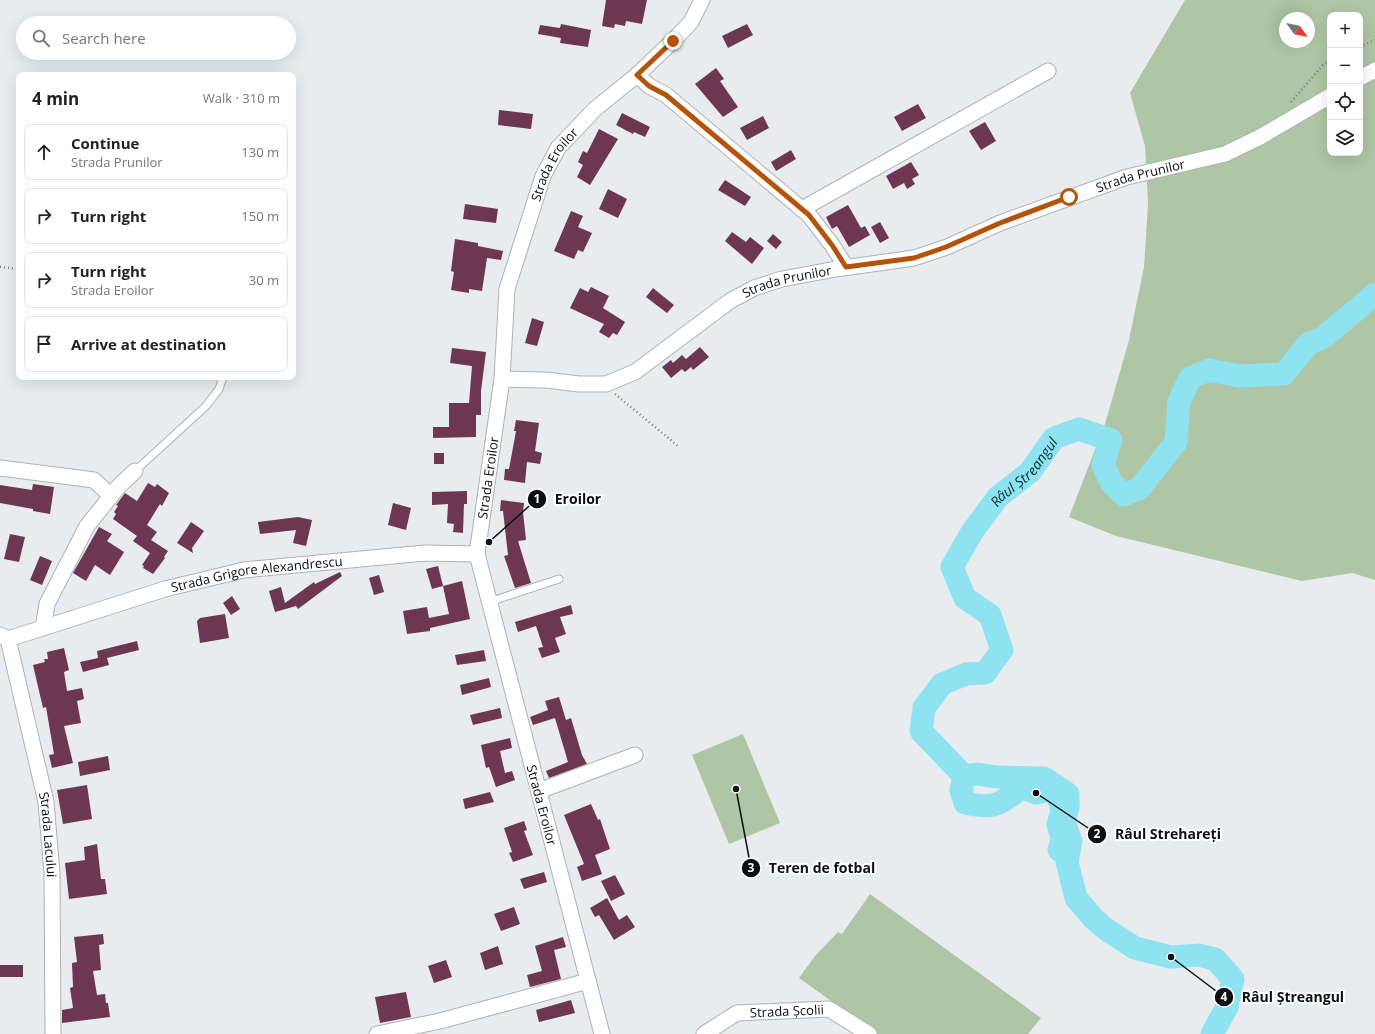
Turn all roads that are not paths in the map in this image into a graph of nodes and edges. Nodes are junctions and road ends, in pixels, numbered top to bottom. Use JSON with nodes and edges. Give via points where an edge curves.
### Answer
{"nodes":[{"id":1,"x":702,"y":0,"type":"edge"},
{"id":2,"x":1375,"y":70,"type":"edge"},
{"id":3,"x":1048,"y":71,"type":"dead end"},
{"id":4,"x":637,"y":75,"type":"junction"},
{"id":5,"x":1363,"y":76,"type":"edge"},
{"id":6,"x":1327,"y":98,"type":"edge"},
{"id":7,"x":802,"y":209,"type":"junction"},
{"id":8,"x":846,"y":267,"type":"junction"},
{"id":9,"x":502,"y":379,"type":"junction"},
{"id":10,"x":222,"y":380,"type":"edge"},
{"id":11,"x":0,"y":468,"type":"edge"},
{"id":12,"x":135,"y":471,"type":"joint"},
{"id":13,"x":111,"y":496,"type":"junction"},
{"id":14,"x":477,"y":554,"type":"junction"},
{"id":15,"x":559,"y":579,"type":"dead end"},
{"id":16,"x":488,"y":602,"type":"junction"},
{"id":17,"x":43,"y":628,"type":"junction"},
{"id":18,"x":4,"y":637,"type":"edge"},
{"id":19,"x":635,"y":755,"type":"dead end"},
{"id":20,"x":539,"y":791,"type":"junction"},
{"id":21,"x":588,"y":981,"type":"junction"},
{"id":22,"x":53,"y":1034,"type":"edge"},
{"id":23,"x":377,"y":1034,"type":"edge"},
{"id":24,"x":602,"y":1034,"type":"edge"},
{"id":25,"x":704,"y":1034,"type":"edge"},
{"id":26,"x":869,"y":1034,"type":"edge"}],
"edges":[{"from":1,"to":4,"type":"street","name":"Strada Eroilor","via":[[691,22]]},
{"from":2,"to":5,"type":"street"},
{"from":3,"to":7,"type":"street"},
{"from":4,"to":7,"type":"street","via":[[649,86],[666,95]]},
{"from":4,"to":9,"type":"street","name":"Strada Eroilor","via":[[595,109],[558,148],[543,176],[507,289]]},
{"from":6,"to":8,"type":"street","name":"Strada Prunilor","via":[[1260,137],[1225,154],[1127,177],[1000,223],[914,258]]},
{"from":7,"to":8,"type":"street","via":[[832,245]]},
{"from":8,"to":9,"type":"street","name":"Strada Prunilor","via":[[782,279],[754,288],[730,301],[635,372],[606,384]]},
{"from":9,"to":14,"type":"street","name":"Strada Eroilor"},
{"from":10,"to":12,"type":"lane","via":[[219,390],[206,406]]},
{"from":11,"to":13,"type":"street","via":[[94,480]]},
{"from":12,"to":13,"type":"street"},
{"from":13,"to":17,"type":"street","via":[[87,526],[63,569],[47,604]]},
{"from":14,"to":16,"type":"street","name":"Strada Eroilor"},
{"from":14,"to":17,"type":"street","name":"Strada Grigore Alexandrescu","via":[[426,553],[244,570],[165,589]]},
{"from":15,"to":16,"type":"lane"},
{"from":16,"to":20,"type":"street","name":"Strada Eroilor"},
{"from":17,"to":18,"type":"street","name":"Strada Grigore Alexandrescu"},
{"from":18,"to":22,"type":"street","name":"Strada Lacului","via":[[46,802],[52,873]]},
{"from":19,"to":20,"type":"street"},
{"from":20,"to":21,"type":"street","name":"Strada Eroilor"},
{"from":21,"to":23,"type":"street","via":[[440,1022]]},
{"from":21,"to":24,"type":"street","name":"Strada Eroilor"},
{"from":25,"to":26,"type":"street","name":"Strada Școlii","via":[[737,1013],[829,1009]]}]}
